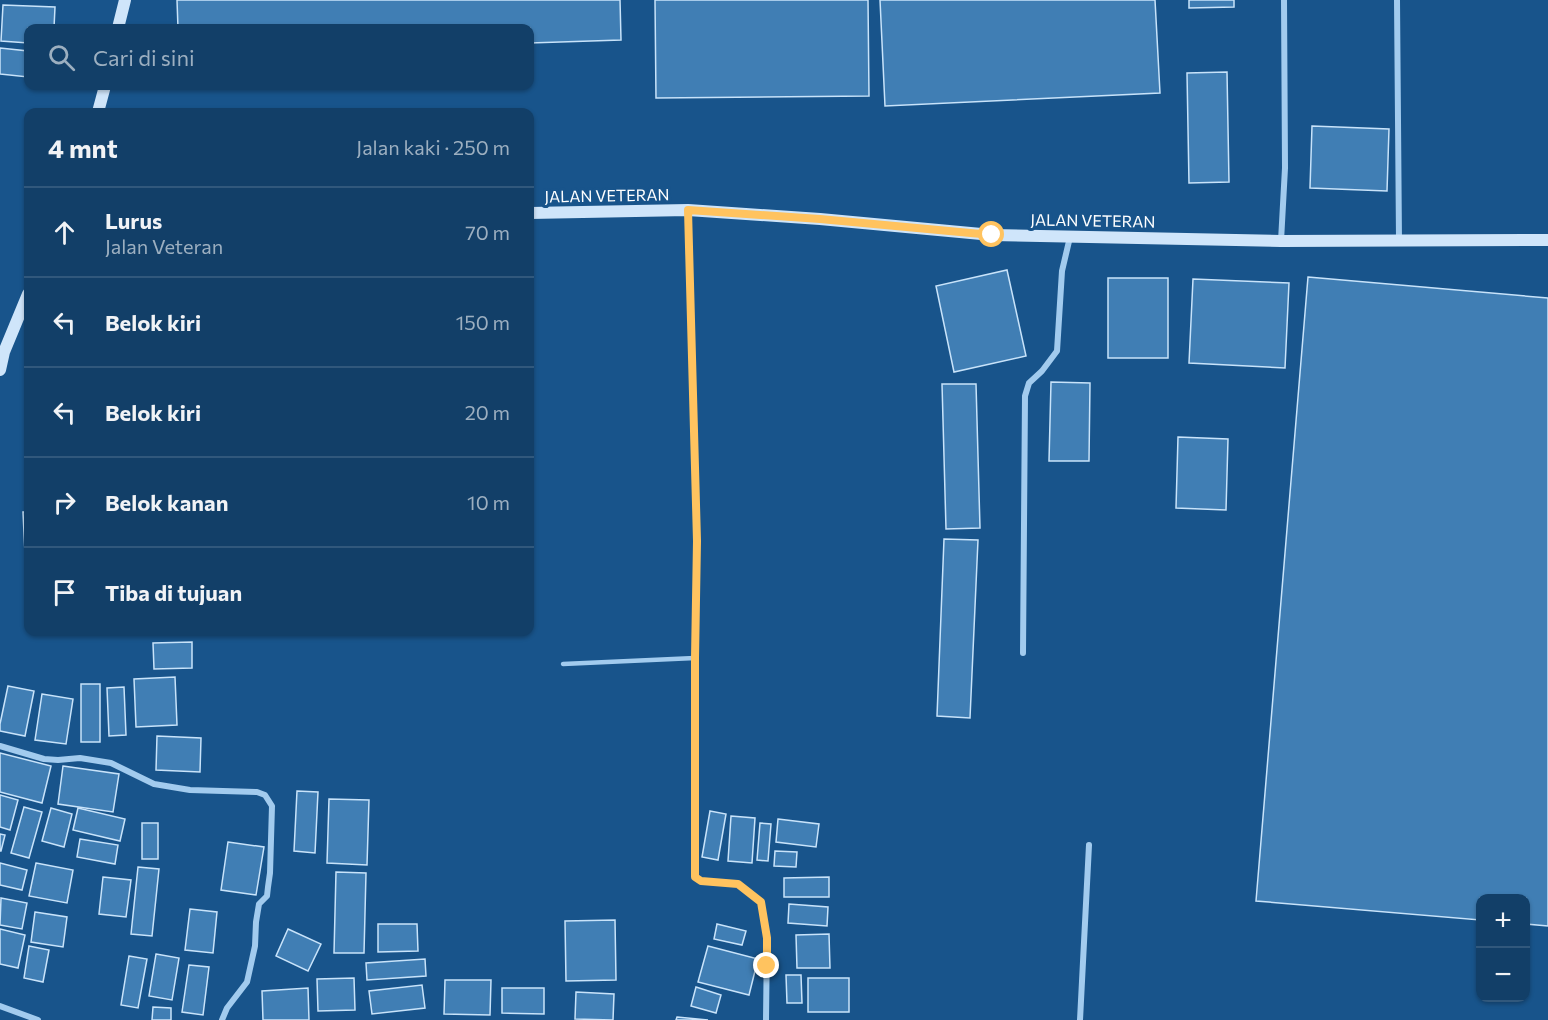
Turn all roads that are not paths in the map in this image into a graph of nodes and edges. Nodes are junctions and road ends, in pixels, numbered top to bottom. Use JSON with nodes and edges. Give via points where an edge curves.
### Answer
{"nodes":[{"id":1,"x":125,"y":0,"type":"edge"},
{"id":2,"x":1284,"y":0,"type":"edge"},
{"id":3,"x":1397,"y":0,"type":"edge"},
{"id":4,"x":119,"y":24,"type":"edge"},
{"id":5,"x":104,"y":90,"type":"edge"},
{"id":6,"x":99,"y":108,"type":"edge"},
{"id":7,"x":688,"y":210,"type":"junction"},
{"id":8,"x":534,"y":213,"type":"edge"},
{"id":9,"x":1070,"y":237,"type":"junction"},
{"id":10,"x":1399,"y":240,"type":"junction"},
{"id":11,"x":1548,"y":240,"type":"edge"},
{"id":12,"x":1281,"y":241,"type":"junction"},
{"id":13,"x":24,"y":304,"type":"edge"},
{"id":14,"x":0,"y":370,"type":"edge"},
{"id":15,"x":1023,"y":654,"type":"dead end"},
{"id":16,"x":695,"y":658,"type":"junction"},
{"id":17,"x":563,"y":664,"type":"dead end"},
{"id":18,"x":0,"y":746,"type":"edge"},
{"id":19,"x":1089,"y":845,"type":"dead end"},
{"id":20,"x":0,"y":1006,"type":"edge"},
{"id":21,"x":38,"y":1020,"type":"edge"},
{"id":22,"x":222,"y":1020,"type":"edge"},
{"id":23,"x":766,"y":1020,"type":"edge"},
{"id":24,"x":1080,"y":1020,"type":"edge"}],
"edges":[{"from":1,"to":4,"type":"main road"},
{"from":2,"to":12,"type":"street"},
{"from":3,"to":10,"type":"street"},
{"from":5,"to":6,"type":"main road"},
{"from":7,"to":8,"type":"main road","name":"JALAN VETERAN"},
{"from":7,"to":9,"type":"main road","name":"JALAN VETERAN","via":[[992,235]]},
{"from":7,"to":16,"type":"street","via":[[697,541]]},
{"from":9,"to":12,"type":"main road","name":"JALAN VETERAN"},
{"from":9,"to":15,"type":"street","via":[[1062,271],[1058,351],[1029,383],[1025,396]]},
{"from":10,"to":11,"type":"main road","name":"JALAN VETERAN"},
{"from":10,"to":12,"type":"main road","name":"JALAN VETERAN"},
{"from":13,"to":14,"type":"main road"},
{"from":16,"to":17,"type":"lane"},
{"from":16,"to":23,"type":"street","via":[[695,877],[738,884],[761,902],[767,938]]},
{"from":18,"to":22,"type":"street","via":[[44,759],[80,758],[111,763],[154,784],[265,795],[272,806],[267,896],[260,904],[247,982]]},
{"from":19,"to":24,"type":"street"},
{"from":20,"to":21,"type":"street"}]}
